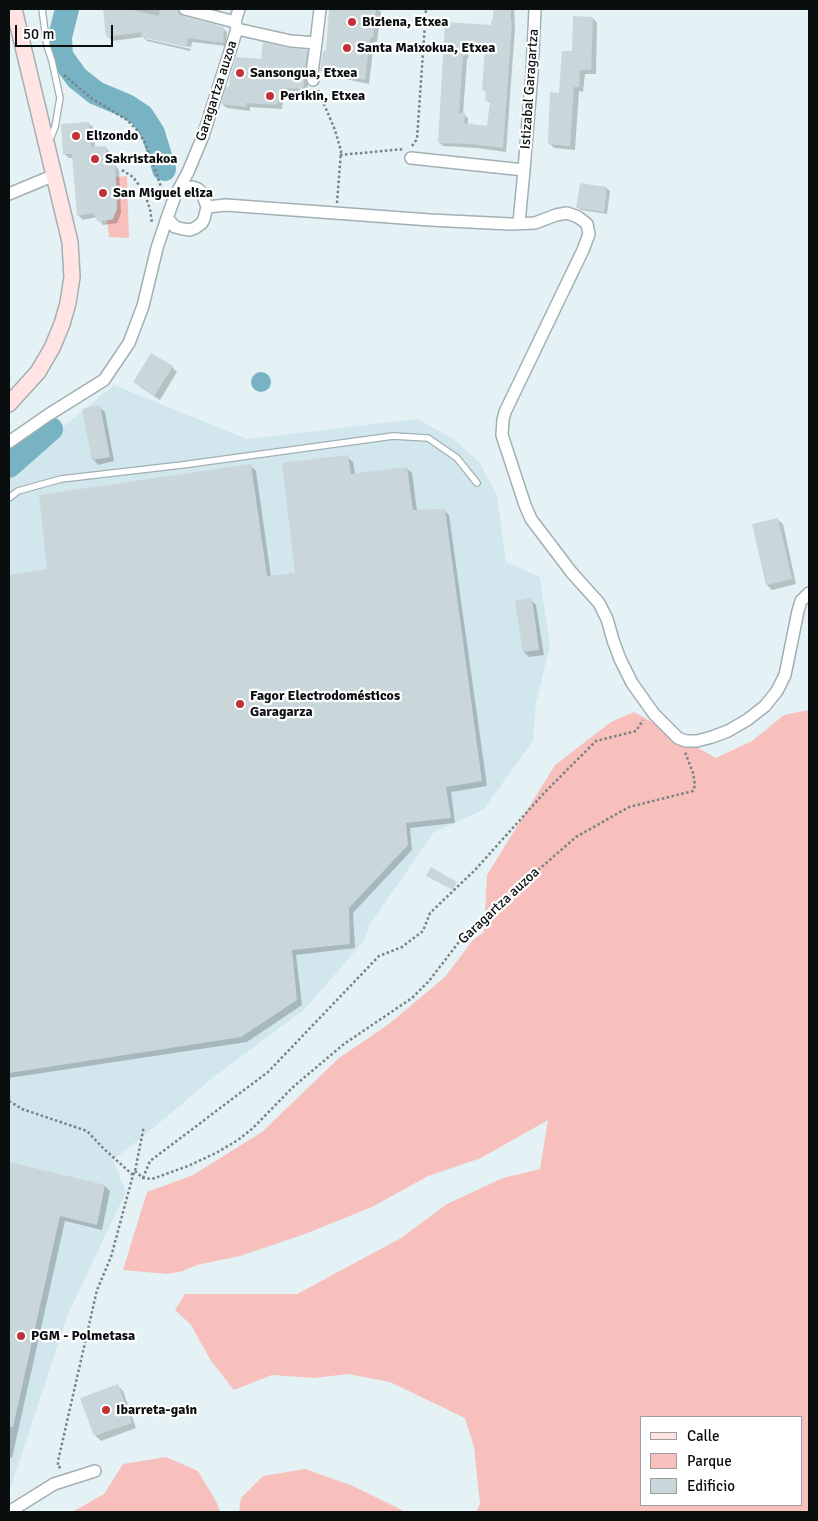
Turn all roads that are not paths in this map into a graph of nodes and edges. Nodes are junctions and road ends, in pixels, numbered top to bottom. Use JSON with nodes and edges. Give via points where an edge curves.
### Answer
{"nodes":[{"id":1,"x":14,"y":9,"type":"edge"},
{"id":2,"x":42,"y":9,"type":"edge"},
{"id":3,"x":185,"y":9,"type":"edge"},
{"id":4,"x":239,"y":9,"type":"edge"},
{"id":5,"x":320,"y":9,"type":"edge"},
{"id":6,"x":535,"y":9,"type":"edge"},
{"id":7,"x":236,"y":26,"type":"junction"},
{"id":8,"x":316,"y":43,"type":"junction"},
{"id":9,"x":313,"y":80,"type":"road end"},
{"id":10,"x":48,"y":144,"type":"junction"},
{"id":11,"x":411,"y":158,"type":"dead end"},
{"id":12,"x":524,"y":170,"type":"junction"},
{"id":13,"x":56,"y":176,"type":"junction"},
{"id":14,"x":179,"y":189,"type":"junction"},
{"id":15,"x":9,"y":194,"type":"edge"},
{"id":16,"x":207,"y":207,"type":"junction"},
{"id":17,"x":167,"y":218,"type":"junction"},
{"id":18,"x":519,"y":223,"type":"junction"},
{"id":19,"x":9,"y":404,"type":"edge"},
{"id":20,"x":9,"y":442,"type":"edge"},
{"id":21,"x":477,"y":483,"type":"dead end"},
{"id":22,"x":9,"y":498,"type":"edge"},
{"id":23,"x":809,"y":593,"type":"edge"},
{"id":24,"x":95,"y":1471,"type":"dead end"},
{"id":25,"x":9,"y":1512,"type":"edge"}],
"edges":[{"from":1,"to":10,"type":"main road"},
{"from":2,"to":10,"type":"lane","via":[[60,98]]},
{"from":3,"to":7,"type":"street"},
{"from":4,"to":7,"type":"street","name":"Garagartza auzoa"},
{"from":5,"to":8,"type":"street"},
{"from":6,"to":12,"type":"street","name":"Istizabal Garagartza"},
{"from":7,"to":8,"type":"street","via":[[291,41]]},
{"from":7,"to":14,"type":"street","name":"Garagartza auzoa","via":[[203,136]]},
{"from":8,"to":9,"type":"street"},
{"from":10,"to":13,"type":"main road"},
{"from":11,"to":12,"type":"street"},
{"from":12,"to":18,"type":"street","name":"Istizabal Garagartza"},
{"from":13,"to":15,"type":"street"},
{"from":13,"to":19,"type":"main road","via":[[70,242],[72,277],[68,304],[52,348],[38,372]]},
{"from":14,"to":16,"type":"street","via":[[198,189]]},
{"from":14,"to":17,"type":"street"},
{"from":16,"to":17,"type":"street","via":[[202,223],[195,228],[183,230]]},
{"from":16,"to":18,"type":"street","via":[[226,205]]},
{"from":17,"to":20,"type":"street","via":[[143,306],[129,343],[104,380]]},
{"from":18,"to":23,"type":"street","via":[[535,223],[567,213],[587,224],[589,234],[504,412],[502,435],[531,519],[599,603],[608,618],[620,660],[650,708],[678,738],[686,741],[712,737],[748,720],[777,692],[785,675],[801,601]]},
{"from":21,"to":22,"type":"lane","via":[[457,458],[428,438],[393,436],[61,479],[18,491]]},
{"from":24,"to":25,"type":"street","via":[[54,1484]]}]}
